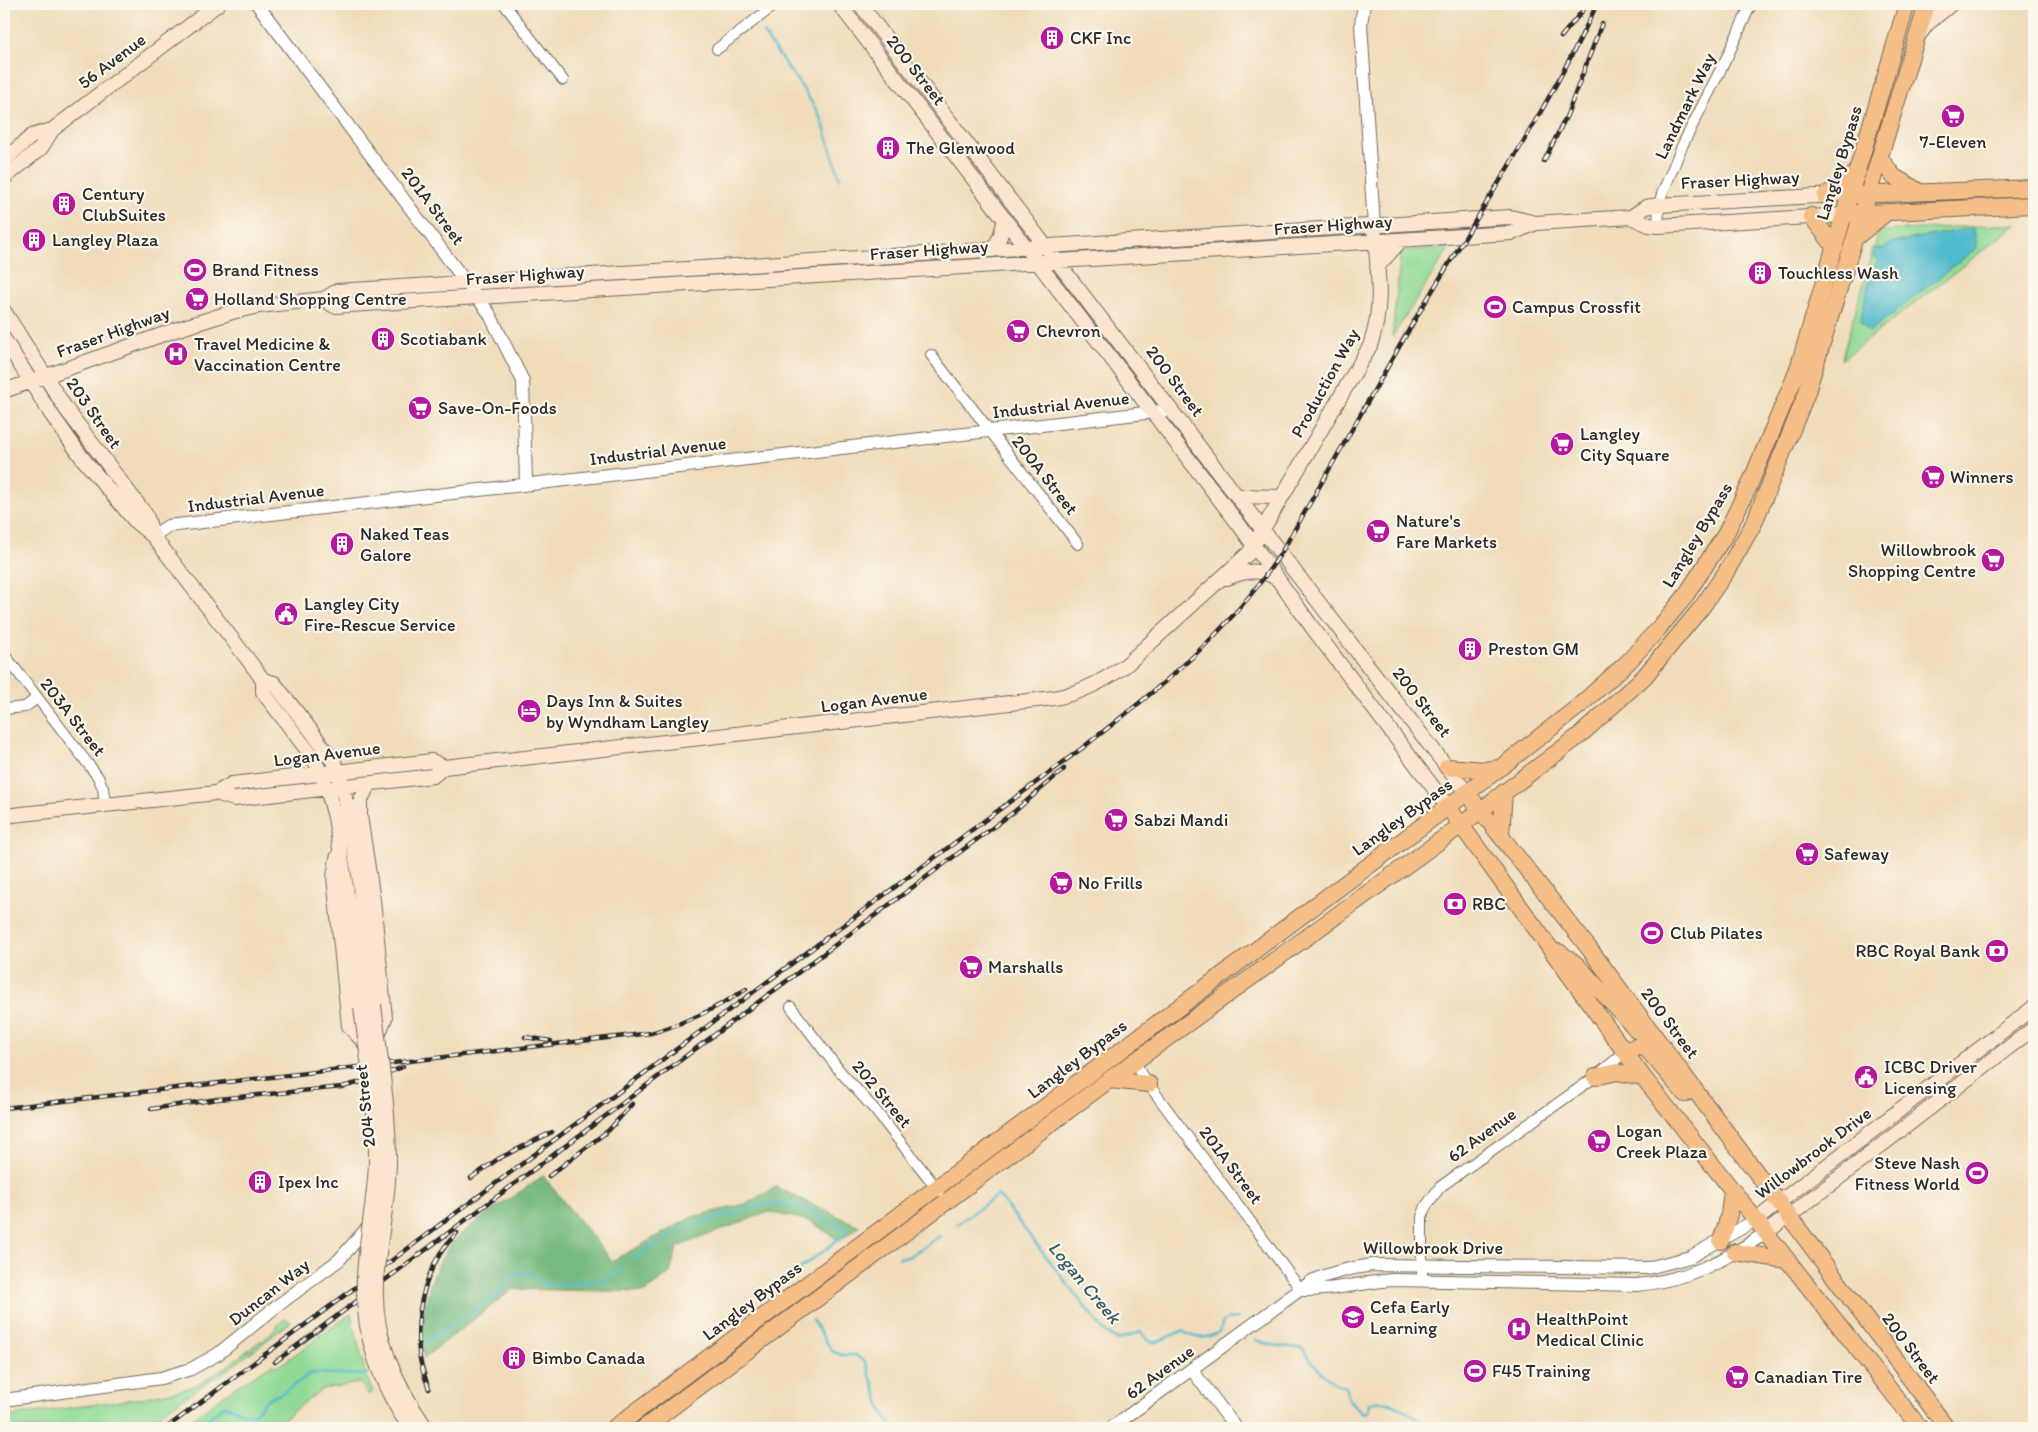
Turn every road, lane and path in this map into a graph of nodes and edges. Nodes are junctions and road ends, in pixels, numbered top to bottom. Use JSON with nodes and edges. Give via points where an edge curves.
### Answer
{"nodes":[{"id":1,"x":218,"y":4,"type":"edge"},
{"id":2,"x":257,"y":4,"type":"edge"},
{"id":3,"x":504,"y":4,"type":"edge"},
{"id":4,"x":776,"y":4,"type":"edge"},
{"id":5,"x":839,"y":4,"type":"edge"},
{"id":6,"x":860,"y":4,"type":"edge"},
{"id":7,"x":1364,"y":4,"type":"edge"},
{"id":8,"x":1751,"y":4,"type":"edge"},
{"id":9,"x":1907,"y":4,"type":"edge"},
{"id":10,"x":1927,"y":4,"type":"edge"},
{"id":11,"x":1951,"y":4,"type":"edge"},
{"id":12,"x":1916,"y":40,"type":"junction"},
{"id":13,"x":717,"y":49,"type":"dead end"},
{"id":14,"x":563,"y":80,"type":"dead end"},
{"id":15,"x":52,"y":130,"type":"junction"},
{"id":16,"x":1880,"y":158,"type":"junction"},
{"id":17,"x":4,"y":160,"type":"edge"},
{"id":18,"x":1858,"y":172,"type":"junction"},
{"id":19,"x":4,"y":178,"type":"edge"},
{"id":20,"x":2034,"y":188,"type":"edge"},
{"id":21,"x":1918,"y":191,"type":"junction"},
{"id":22,"x":1868,"y":194,"type":"junction"},
{"id":23,"x":1850,"y":195,"type":"junction"},
{"id":24,"x":1825,"y":196,"type":"junction"},
{"id":25,"x":1659,"y":205,"type":"junction"},
{"id":26,"x":2034,"y":205,"type":"edge"},
{"id":27,"x":1862,"y":213,"type":"junction"},
{"id":28,"x":1886,"y":213,"type":"junction"},
{"id":29,"x":1844,"y":214,"type":"junction"},
{"id":30,"x":1812,"y":216,"type":"junction"},
{"id":31,"x":1631,"y":217,"type":"junction"},
{"id":32,"x":1005,"y":219,"type":"junction"},
{"id":33,"x":1536,"y":223,"type":"junction"},
{"id":34,"x":1374,"y":226,"type":"junction"},
{"id":35,"x":1658,"y":226,"type":"junction"},
{"id":36,"x":1855,"y":238,"type":"junction"},
{"id":37,"x":1401,"y":240,"type":"junction"},
{"id":38,"x":1375,"y":242,"type":"junction"},
{"id":39,"x":1047,"y":247,"type":"junction"},
{"id":40,"x":1835,"y":247,"type":"junction"},
{"id":41,"x":1028,"y":248,"type":"junction"},
{"id":42,"x":993,"y":250,"type":"junction"},
{"id":43,"x":1059,"y":262,"type":"junction"},
{"id":44,"x":1039,"y":263,"type":"junction"},
{"id":45,"x":1377,"y":267,"type":"junction"},
{"id":46,"x":468,"y":283,"type":"junction"},
{"id":47,"x":480,"y":298,"type":"junction"},
{"id":48,"x":324,"y":299,"type":"junction"},
{"id":49,"x":4,"y":311,"type":"edge"},
{"id":50,"x":4,"y":339,"type":"edge"},
{"id":51,"x":932,"y":355,"type":"dead end"},
{"id":52,"x":46,"y":377,"type":"junction"},
{"id":53,"x":31,"y":381,"type":"junction"},
{"id":54,"x":4,"y":391,"type":"edge"},
{"id":55,"x":1171,"y":410,"type":"junction"},
{"id":56,"x":1153,"y":412,"type":"junction"},
{"id":57,"x":990,"y":430,"type":"junction"},
{"id":58,"x":526,"y":483,"type":"junction"},
{"id":59,"x":1238,"y":496,"type":"junction"},
{"id":60,"x":1280,"y":497,"type":"junction"},
{"id":61,"x":1263,"y":530,"type":"junction"},
{"id":62,"x":153,"y":536,"type":"junction"},
{"id":63,"x":1078,"y":544,"type":"dead end"},
{"id":64,"x":1254,"y":545,"type":"junction"},
{"id":65,"x":1276,"y":578,"type":"junction"},
{"id":66,"x":1220,"y":581,"type":"junction"},
{"id":67,"x":4,"y":654,"type":"edge"},
{"id":68,"x":263,"y":680,"type":"junction"},
{"id":69,"x":37,"y":698,"type":"junction"},
{"id":70,"x":4,"y":709,"type":"edge"},
{"id":71,"x":308,"y":751,"type":"junction"},
{"id":72,"x":444,"y":767,"type":"junction"},
{"id":73,"x":1448,"y":767,"type":"junction"},
{"id":74,"x":1500,"y":768,"type":"junction"},
{"id":75,"x":338,"y":772,"type":"junction"},
{"id":76,"x":322,"y":774,"type":"junction"},
{"id":77,"x":296,"y":776,"type":"junction"},
{"id":78,"x":369,"y":783,"type":"junction"},
{"id":79,"x":343,"y":786,"type":"junction"},
{"id":80,"x":327,"y":788,"type":"junction"},
{"id":81,"x":1504,"y":792,"type":"junction"},
{"id":82,"x":1467,"y":793,"type":"junction"},
{"id":83,"x":216,"y":794,"type":"junction"},
{"id":84,"x":105,"y":804,"type":"junction"},
{"id":85,"x":1448,"y":807,"type":"junction"},
{"id":86,"x":1481,"y":810,"type":"junction"},
{"id":87,"x":4,"y":816,"type":"edge"},
{"id":88,"x":1461,"y":825,"type":"junction"},
{"id":89,"x":1501,"y":835,"type":"junction"},
{"id":90,"x":339,"y":843,"type":"junction"},
{"id":91,"x":1545,"y":942,"type":"junction"},
{"id":92,"x":367,"y":1006,"type":"junction"},
{"id":93,"x":791,"y":1006,"type":"dead end"},
{"id":94,"x":2034,"y":1007,"type":"edge"},
{"id":95,"x":2034,"y":1028,"type":"edge"},
{"id":96,"x":1655,"y":1036,"type":"junction"},
{"id":97,"x":1136,"y":1040,"type":"junction"},
{"id":98,"x":372,"y":1051,"type":"junction"},
{"id":99,"x":1625,"y":1052,"type":"junction"},
{"id":100,"x":1135,"y":1061,"type":"junction"},
{"id":101,"x":1595,"y":1077,"type":"junction"},
{"id":102,"x":1643,"y":1077,"type":"junction"},
{"id":103,"x":1109,"y":1080,"type":"junction"},
{"id":104,"x":1149,"y":1084,"type":"junction"},
{"id":105,"x":1730,"y":1138,"type":"junction"},
{"id":106,"x":937,"y":1188,"type":"junction"},
{"id":107,"x":1732,"y":1190,"type":"junction"},
{"id":108,"x":948,"y":1202,"type":"junction"},
{"id":109,"x":1784,"y":1209,"type":"junction"},
{"id":110,"x":1760,"y":1226,"type":"junction"},
{"id":111,"x":1721,"y":1241,"type":"junction"},
{"id":112,"x":1735,"y":1252,"type":"junction"},
{"id":113,"x":1787,"y":1260,"type":"junction"},
{"id":114,"x":1422,"y":1265,"type":"junction"},
{"id":115,"x":1422,"y":1281,"type":"junction"},
{"id":116,"x":1301,"y":1290,"type":"junction"},
{"id":117,"x":1192,"y":1370,"type":"junction"},
{"id":118,"x":4,"y":1400,"type":"edge"},
{"id":119,"x":410,"y":1428,"type":"edge"},
{"id":120,"x":426,"y":1428,"type":"edge"},
{"id":121,"x":614,"y":1428,"type":"edge"},
{"id":122,"x":644,"y":1428,"type":"edge"},
{"id":123,"x":1112,"y":1428,"type":"edge"},
{"id":124,"x":1236,"y":1428,"type":"edge"},
{"id":125,"x":1920,"y":1428,"type":"edge"},
{"id":126,"x":1947,"y":1428,"type":"edge"}],
"edges":[{"from":1,"to":15,"type":"main road","name":"56 Avenue"},
{"from":2,"to":46,"type":"street","name":"201A Street"},
{"from":3,"to":14,"type":"street"},
{"from":4,"to":13,"type":"street"},
{"from":5,"to":32,"type":"main road","name":"200 Street"},
{"from":6,"to":39,"type":"main road","name":"200 Street"},
{"from":7,"to":34,"type":"street","name":"Production Way","via":[[1361,24]]},
{"from":8,"to":25,"type":"street","name":"Landmark Way","via":[[1683,144]]},
{"from":9,"to":18,"type":"main road","name":"Langley Bypass"},
{"from":10,"to":12,"type":"main road","name":"Langley Bypass"},
{"from":11,"to":12,"type":"main road","via":[[1927,24]]},
{"from":12,"to":16,"type":"main road","name":"Langley Bypass"},
{"from":15,"to":17,"type":"main road","name":"56 Avenue","via":[[32,136]]},
{"from":15,"to":19,"type":"main road","name":"56 Avenue","via":[[41,148]]},
{"from":16,"to":21,"type":"main road","via":[[1893,176]]},
{"from":16,"to":22,"type":"main road","name":"Langley Bypass"},
{"from":18,"to":23,"type":"main road","name":"Langley Bypass"},
{"from":18,"to":24,"type":"main road"},
{"from":20,"to":21,"type":"main road","name":"Fraser Highway"},
{"from":21,"to":22,"type":"main road","name":"Fraser Highway"},
{"from":22,"to":23,"type":"main road","name":"Fraser Highway"},
{"from":22,"to":27,"type":"main road","name":"Langley Bypass"},
{"from":23,"to":24,"type":"main road","name":"Fraser Highway"},
{"from":23,"to":29,"type":"main road","name":"Langley Bypass"},
{"from":24,"to":25,"type":"main road","name":"Fraser Highway"},
{"from":25,"to":31,"type":"main road","name":"Fraser Highway"},
{"from":25,"to":35,"type":"street","name":"Landmark Way"},
{"from":26,"to":28,"type":"main road","name":"Fraser Highway"},
{"from":27,"to":28,"type":"main road","name":"Fraser Highway"},
{"from":27,"to":29,"type":"main road","name":"Fraser Highway"},
{"from":27,"to":36,"type":"main road","name":"Langley Bypass"},
{"from":28,"to":36,"type":"main road"},
{"from":29,"to":30,"type":"main road","name":"Fraser Highway"},
{"from":29,"to":40,"type":"main road","name":"Langley Bypass"},
{"from":30,"to":35,"type":"main road","name":"Fraser Highway"},
{"from":30,"to":40,"type":"main road"},
{"from":31,"to":33,"type":"main road","name":"Fraser Highway"},
{"from":31,"to":35,"type":"main road","name":"Fraser Highway"},
{"from":32,"to":41,"type":"main road","name":"200 Street"},
{"from":32,"to":42,"type":"main road"},
{"from":33,"to":34,"type":"main road","name":"Fraser Highway","via":[[1510,217]]},
{"from":33,"to":37,"type":"main road","name":"Fraser Highway","via":[[1512,233]]},
{"from":34,"to":38,"type":"main road","name":"Production Way"},
{"from":34,"to":39,"type":"main road","name":"Fraser Highway"},
{"from":36,"to":81,"type":"main road","name":"Langley Bypass","via":[[1806,395],[1754,523],[1726,572],[1702,607],[1644,677],[1578,736]]},
{"from":37,"to":38,"type":"main road","name":"Fraser Highway"},
{"from":37,"to":45,"type":"main road"},
{"from":38,"to":43,"type":"main road","name":"Fraser Highway"},
{"from":38,"to":45,"type":"main road","name":"Production Way"},
{"from":39,"to":41,"type":"main road","name":"Fraser Highway"},
{"from":39,"to":43,"type":"main road","name":"200 Street"},
{"from":40,"to":74,"type":"main road","name":"Langley Bypass","via":[[1783,408],[1749,486],[1705,567],[1664,622],[1628,662]]},
{"from":41,"to":42,"type":"main road","name":"Fraser Highway"},
{"from":41,"to":44,"type":"main road","name":"200 Street"},
{"from":42,"to":46,"type":"main road","name":"Fraser Highway"},
{"from":43,"to":44,"type":"main road","name":"Fraser Highway"},
{"from":43,"to":55,"type":"main road","name":"200 Street"},
{"from":44,"to":47,"type":"main road","name":"Fraser Highway"},
{"from":44,"to":56,"type":"main road","name":"200 Street"},
{"from":45,"to":60,"type":"main road","name":"Production Way","via":[[1380,301],[1370,346]]},
{"from":46,"to":47,"type":"street","name":"201A Street"},
{"from":46,"to":48,"type":"main road","name":"Fraser Highway","via":[[336,291]]},
{"from":47,"to":48,"type":"main road","name":"Fraser Highway","via":[[334,306]]},
{"from":47,"to":58,"type":"street","name":"201A Street","via":[[523,381]]},
{"from":48,"to":52,"type":"main road","name":"Fraser Highway","via":[[232,312]]},
{"from":49,"to":52,"type":"main road","name":"203 Street"},
{"from":50,"to":53,"type":"main road","name":"203 Street"},
{"from":51,"to":57,"type":"street","name":"200A Street"},
{"from":52,"to":53,"type":"main road","name":"Fraser Highway"},
{"from":52,"to":62,"type":"main road","name":"203 Street","via":[[66,409],[146,515]]},
{"from":53,"to":54,"type":"main road","name":"Fraser Highway"},
{"from":53,"to":62,"type":"main road","name":"203 Street","via":[[84,458],[136,522]]},
{"from":55,"to":56,"type":"street","name":"Industrial Avenue"},
{"from":55,"to":59,"type":"main road","name":"200 Street"},
{"from":56,"to":57,"type":"street","name":"Industrial Avenue"},
{"from":56,"to":64,"type":"main road","name":"200 Street"},
{"from":57,"to":58,"type":"street","name":"Industrial Avenue"},
{"from":57,"to":63,"type":"street","name":"200A Street"},
{"from":58,"to":62,"type":"street","name":"Industrial Avenue","via":[[168,526]]},
{"from":59,"to":60,"type":"main road"},
{"from":59,"to":61,"type":"main road","name":"200 Street"},
{"from":60,"to":61,"type":"main road","name":"Production Way"},
{"from":61,"to":64,"type":"main road","name":"Production Way"},
{"from":61,"to":73,"type":"main road","name":"200 Street"},
{"from":62,"to":68,"type":"main road","name":"203 Street"},
{"from":64,"to":65,"type":"main road","name":"200 Street"},
{"from":64,"to":66,"type":"main road","name":"Logan Avenue"},
{"from":65,"to":66,"type":"main road","via":[[1268,573],[1251,571]]},
{"from":65,"to":85,"type":"main road","name":"200 Street"},
{"from":66,"to":72,"type":"main road","name":"Logan Avenue","via":[[1126,665],[1106,679],[1068,696]]},
{"from":67,"to":69,"type":"street","name":"203A Street"},
{"from":68,"to":71,"type":"main road","name":"203 Street","via":[[263,692]]},
{"from":68,"to":75,"type":"main road","name":"203 Street","via":[[274,683],[329,754]]},
{"from":69,"to":70,"type":"street","via":[[25,707]]},
{"from":69,"to":84,"type":"street","name":"203A Street","via":[[98,777]]},
{"from":71,"to":76,"type":"main road","name":"203 Street"},
{"from":71,"to":77,"type":"main road"},
{"from":72,"to":75,"type":"main road","name":"Logan Avenue","via":[[432,761]]},
{"from":72,"to":78,"type":"main road","name":"Logan Avenue","via":[[433,776]]},
{"from":73,"to":74,"type":"main road"},
{"from":73,"to":82,"type":"main road","name":"200 Street"},
{"from":74,"to":82,"type":"main road","name":"Langley Bypass"},
{"from":75,"to":76,"type":"main road","name":"Logan Avenue"},
{"from":75,"to":79,"type":"main road","name":"204 Street"},
{"from":76,"to":77,"type":"main road","name":"Logan Avenue"},
{"from":76,"to":80,"type":"main road","name":"204 Street"},
{"from":77,"to":83,"type":"main road","name":"Logan Avenue","via":[[232,784]]},
{"from":78,"to":79,"type":"main road","name":"Logan Avenue"},
{"from":78,"to":98,"type":"main road","via":[[360,802],[360,816],[373,900],[385,1018]]},
{"from":79,"to":80,"type":"main road","name":"Logan Avenue"},
{"from":79,"to":92,"type":"main road","name":"204 Street","via":[[359,875]]},
{"from":80,"to":83,"type":"main road","name":"Logan Avenue","via":[[234,799]]},
{"from":80,"to":90,"type":"main road","name":"204 Street"},
{"from":81,"to":86,"type":"main road","name":"Langley Bypass"},
{"from":81,"to":89,"type":"main road"},
{"from":82,"to":85,"type":"main road","name":"Langley Bypass"},
{"from":82,"to":86,"type":"main road","name":"200 Street"},
{"from":83,"to":84,"type":"main road","name":"Logan Avenue"},
{"from":84,"to":87,"type":"main road","name":"Logan Avenue"},
{"from":85,"to":88,"type":"main road","name":"200 Street"},
{"from":85,"to":97,"type":"main road","name":"Langley Bypass"},
{"from":86,"to":88,"type":"main road","name":"Langley Bypass"},
{"from":86,"to":89,"type":"main road","name":"200 Street"},
{"from":88,"to":91,"type":"main road","name":"200 Street"},
{"from":88,"to":100,"type":"main road","name":"Langley Bypass"},
{"from":89,"to":96,"type":"main road","name":"200 Street"},
{"from":90,"to":92,"type":"main road","name":"204 Street"},
{"from":90,"to":98,"type":"main road","via":[[334,877],[349,1026]]},
{"from":91,"to":96,"type":"main road","via":[[1577,965],[1636,1029],[1642,1034]]},
{"from":91,"to":99,"type":"main road","name":"200 Street"},
{"from":92,"to":119,"type":"main road","name":"204 Street","bridge":true,"via":[[376,1142],[374,1201],[364,1265],[366,1322],[380,1374]]},
{"from":92,"to":120,"type":"main road","name":"204 Street","bridge":true,"via":[[387,1120],[389,1162],[376,1286],[378,1317],[396,1380]]},
{"from":93,"to":106,"type":"street","name":"202 Street","via":[[839,1070]]},
{"from":94,"to":109,"type":"main road","name":"Willowbrook Drive"},
{"from":95,"to":109,"type":"main road","name":"Willowbrook Drive"},
{"from":96,"to":105,"type":"main road","name":"200 Street"},
{"from":97,"to":100,"type":"main road"},
{"from":97,"to":106,"type":"main road","name":"Langley Bypass"},
{"from":98,"to":118,"type":"street","name":"Duncan Way","via":[[383,1142],[380,1194],[378,1210],[370,1226],[350,1250],[232,1344],[191,1369],[161,1378]]},
{"from":99,"to":101,"type":"street","name":"62 Avenue"},
{"from":99,"to":102,"type":"main road","name":"200 Street"},
{"from":99,"to":105,"type":"main road","via":[[1646,1048],[1689,1099]]},
{"from":100,"to":103,"type":"main road","name":"Langley Bypass"},
{"from":100,"to":104,"type":"street","name":"201A Street"},
{"from":101,"to":102,"type":"main road","via":[[1616,1072]]},
{"from":101,"to":114,"type":"street","name":"62 Avenue","via":[[1440,1187],[1422,1217]]},
{"from":102,"to":107,"type":"main road","name":"200 Street"},
{"from":103,"to":104,"type":"main road"},
{"from":103,"to":108,"type":"main road","name":"Langley Bypass"},
{"from":104,"to":116,"type":"street","name":"201A Street"},
{"from":105,"to":109,"type":"main road","name":"200 Street"},
{"from":106,"to":108,"type":"street","name":"202 Street"},
{"from":106,"to":121,"type":"main road","name":"Langley Bypass"},
{"from":107,"to":110,"type":"main road","name":"200 Street"},
{"from":107,"to":111,"type":"main road"},
{"from":108,"to":122,"type":"main road","name":"Langley Bypass"},
{"from":109,"to":110,"type":"main road","name":"Willowbrook Drive"},
{"from":109,"to":126,"type":"main road","name":"200 Street"},
{"from":110,"to":111,"type":"street","name":"Willowbrook Drive"},
{"from":110,"to":112,"type":"street","name":"Willowbrook Drive"},
{"from":110,"to":113,"type":"main road","name":"200 Street"},
{"from":111,"to":114,"type":"street","name":"Willowbrook Drive","via":[[1678,1262],[1634,1269]]},
{"from":112,"to":113,"type":"main road"},
{"from":112,"to":115,"type":"street","name":"Willowbrook Drive","via":[[1696,1273],[1637,1285]]},
{"from":113,"to":125,"type":"main road","name":"200 Street"},
{"from":114,"to":115,"type":"street","name":"62 Avenue"},
{"from":114,"to":116,"type":"street","name":"Willowbrook Drive","via":[[1372,1265],[1346,1269],[1312,1281]]},
{"from":115,"to":116,"type":"street","name":"Willowbrook Drive","via":[[1373,1282],[1329,1290]]},
{"from":116,"to":117,"type":"street","name":"62 Avenue"},
{"from":117,"to":123,"type":"street","name":"62 Avenue"},
{"from":117,"to":124,"type":"street"}]}
